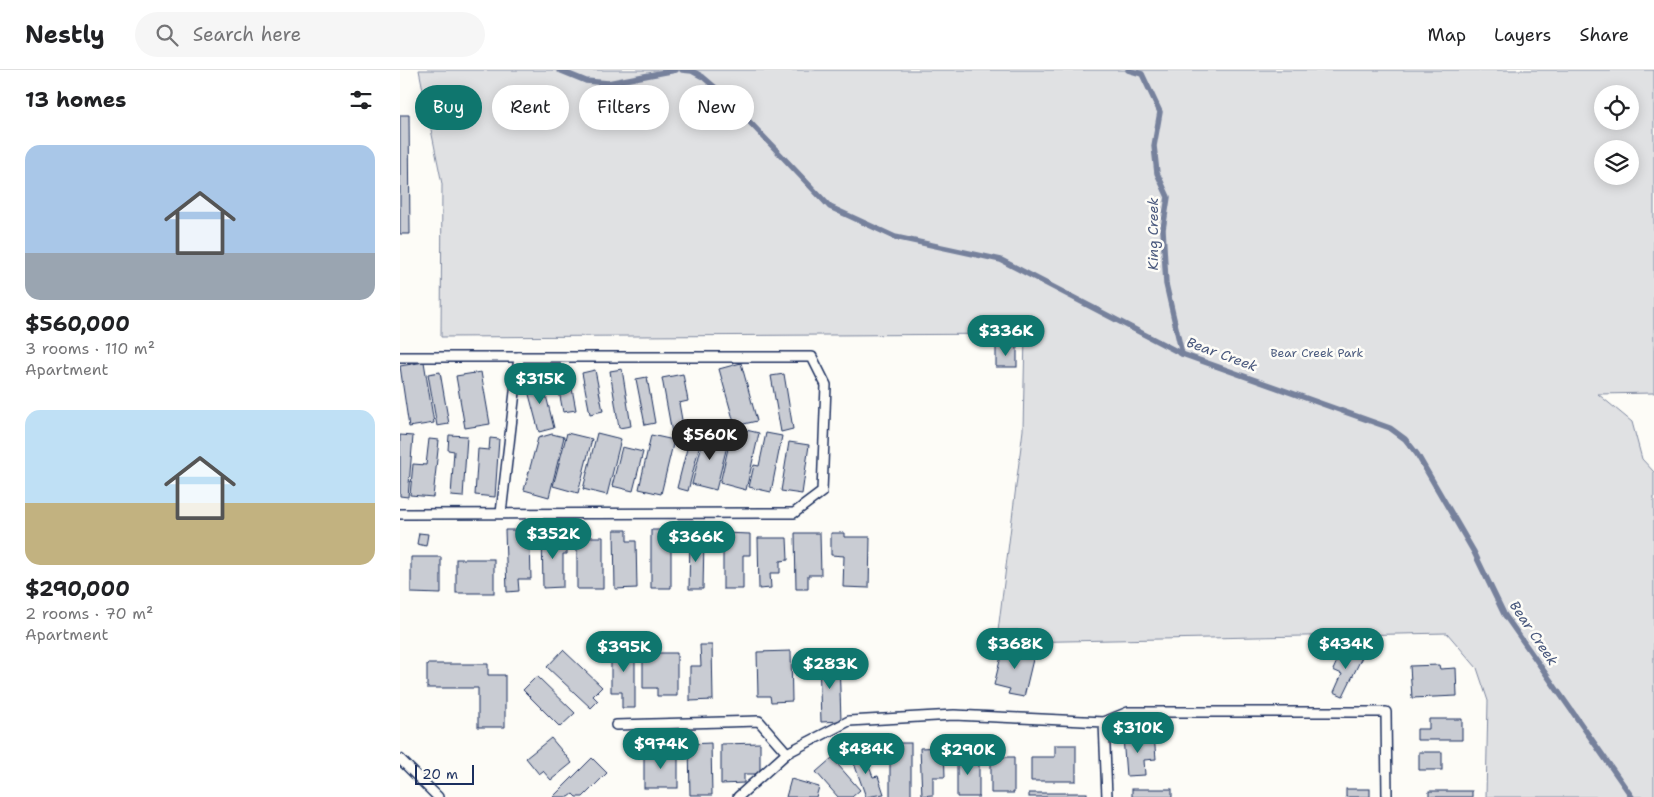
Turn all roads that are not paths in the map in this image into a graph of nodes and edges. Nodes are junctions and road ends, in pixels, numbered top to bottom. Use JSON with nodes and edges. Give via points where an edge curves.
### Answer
{"nodes":[{"id":1,"x":400,"y":357,"type":"edge"},
{"id":2,"x":519,"y":357,"type":"junction"},
{"id":3,"x":501,"y":513,"type":"junction"},
{"id":4,"x":400,"y":514,"type":"edge"},
{"id":5,"x":1104,"y":722,"type":"junction"},
{"id":6,"x":616,"y":724,"type":"dead end"},
{"id":7,"x":787,"y":753,"type":"junction"},
{"id":8,"x":400,"y":759,"type":"edge"},
{"id":9,"x":438,"y":797,"type":"edge"},
{"id":10,"x":738,"y":797,"type":"edge"},
{"id":11,"x":1107,"y":797,"type":"edge"},
{"id":12,"x":1388,"y":797,"type":"edge"}],
"edges":[{"from":1,"to":2,"type":"lane"},
{"from":2,"to":3,"type":"lane"},
{"from":2,"to":3,"type":"lane","via":[[812,357],[826,385],[822,492],[794,513]]},
{"from":3,"to":4,"type":"lane"},
{"from":5,"to":7,"type":"lane","via":[[954,715],[849,721]]},
{"from":5,"to":11,"type":"lane"},
{"from":5,"to":12,"type":"lane","via":[[1128,712],[1386,712]]},
{"from":6,"to":7,"type":"lane","via":[[760,721]]},
{"from":7,"to":10,"type":"lane"},
{"from":8,"to":9,"type":"lane"}]}
